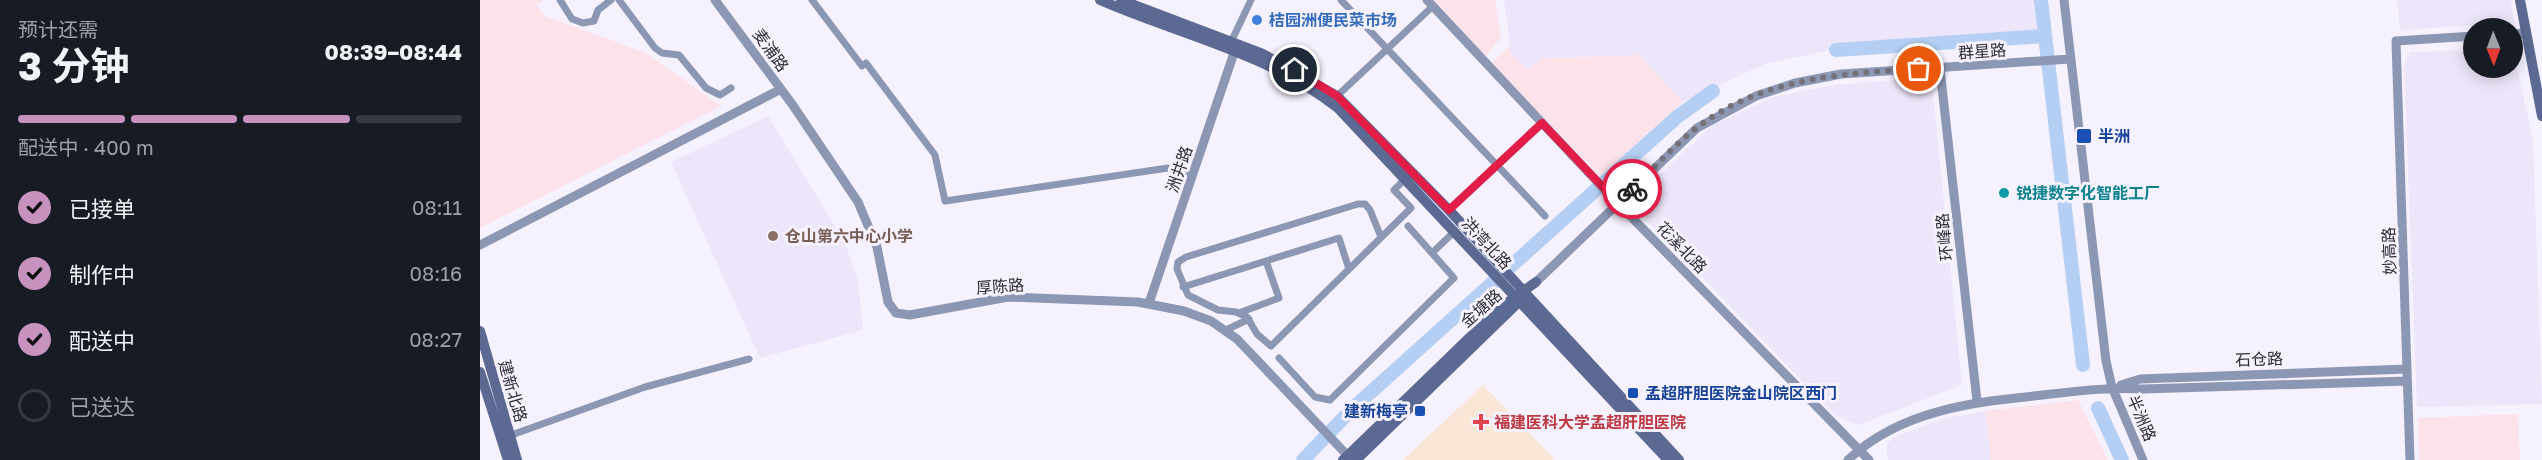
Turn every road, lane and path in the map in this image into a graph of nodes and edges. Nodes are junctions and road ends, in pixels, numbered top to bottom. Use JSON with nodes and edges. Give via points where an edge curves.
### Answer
{"nodes":[{"id":1,"x":560,"y":0,"type":"edge"},
{"id":2,"x":611,"y":0,"type":"edge"},
{"id":3,"x":619,"y":0,"type":"edge"},
{"id":4,"x":715,"y":0,"type":"edge"},
{"id":5,"x":812,"y":0,"type":"edge"},
{"id":6,"x":1100,"y":0,"type":"edge"},
{"id":7,"x":1121,"y":0,"type":"edge"},
{"id":8,"x":1251,"y":0,"type":"edge"},
{"id":9,"x":1341,"y":0,"type":"edge"},
{"id":10,"x":2064,"y":0,"type":"edge"},
{"id":11,"x":2520,"y":0,"type":"edge"},
{"id":12,"x":1430,"y":3,"type":"edge"},
{"id":13,"x":2523,"y":33,"type":"edge"},
{"id":14,"x":2526,"y":33,"type":"junction"},
{"id":15,"x":2463,"y":37,"type":"edge"},
{"id":16,"x":1234,"y":46,"type":"junction"},
{"id":17,"x":1387,"y":49,"type":"junction"},
{"id":18,"x":2070,"y":58,"type":"junction"},
{"id":19,"x":1940,"y":69,"type":"junction"},
{"id":20,"x":731,"y":88,"type":"dead end"},
{"id":21,"x":781,"y":89,"type":"junction"},
{"id":22,"x":1337,"y":96,"type":"junction"},
{"id":23,"x":2542,"y":116,"type":"edge"},
{"id":24,"x":1542,"y":123,"type":"junction"},
{"id":25,"x":1497,"y":165,"type":"junction"},
{"id":26,"x":1192,"y":175,"type":"junction"},
{"id":27,"x":1406,"y":178,"type":"junction"},
{"id":28,"x":1619,"y":204,"type":"junction"},
{"id":29,"x":1449,"y":210,"type":"junction"},
{"id":30,"x":1545,"y":216,"type":"dead end"},
{"id":31,"x":1408,"y":226,"type":"dead end"},
{"id":32,"x":1455,"y":231,"type":"junction"},
{"id":33,"x":1381,"y":237,"type":"junction"},
{"id":34,"x":480,"y":245,"type":"edge"},
{"id":35,"x":1432,"y":253,"type":"junction"},
{"id":36,"x":1266,"y":261,"type":"junction"},
{"id":37,"x":1349,"y":269,"type":"junction"},
{"id":38,"x":1501,"y":274,"type":"junction"},
{"id":39,"x":1536,"y":282,"type":"joint"},
{"id":40,"x":1183,"y":287,"type":"junction"},
{"id":41,"x":1522,"y":296,"type":"junction"},
{"id":42,"x":1149,"y":303,"type":"junction"},
{"id":43,"x":1239,"y":313,"type":"junction"},
{"id":44,"x":1249,"y":319,"type":"junction"},
{"id":45,"x":1226,"y":330,"type":"junction"},
{"id":46,"x":480,"y":331,"type":"edge"},
{"id":47,"x":749,"y":358,"type":"dead end"},
{"id":48,"x":1279,"y":358,"type":"dead end"},
{"id":49,"x":2407,"y":369,"type":"junction"},
{"id":50,"x":480,"y":372,"type":"edge"},
{"id":51,"x":2408,"y":381,"type":"junction"},
{"id":52,"x":2112,"y":387,"type":"junction"},
{"id":53,"x":1977,"y":401,"type":"junction"},
{"id":54,"x":507,"y":437,"type":"junction"},
{"id":55,"x":1859,"y":450,"type":"junction"},
{"id":56,"x":1349,"y":459,"type":"edge"},
{"id":57,"x":508,"y":460,"type":"edge"},
{"id":58,"x":517,"y":460,"type":"edge"},
{"id":59,"x":1668,"y":460,"type":"edge"},
{"id":60,"x":1679,"y":460,"type":"edge"},
{"id":61,"x":1848,"y":460,"type":"edge"},
{"id":62,"x":1869,"y":460,"type":"edge"},
{"id":63,"x":2143,"y":460,"type":"edge"},
{"id":64,"x":2410,"y":460,"type":"edge"}],
"edges":[{"from":1,"to":2,"type":"street","via":[[572,19],[588,23]]},
{"from":3,"to":20,"type":"street","via":[[656,48],[662,53],[679,55],[709,91],[720,95]]},
{"from":4,"to":21,"type":"street","name":"麦浦路"},
{"from":5,"to":26,"type":"street","via":[[862,66],[866,63],[935,155],[945,201],[1168,168]]},
{"from":6,"to":16,"type":"main road","name":"洪湾北路"},
{"from":7,"to":16,"type":"main road","name":"洪湾北路"},
{"from":8,"to":16,"type":"street"},
{"from":9,"to":17,"type":"street"},
{"from":10,"to":18,"type":"street","name":"半洲路"},
{"from":11,"to":14,"type":"main road"},
{"from":12,"to":17,"type":"street"},
{"from":12,"to":24,"type":"street","name":"花溪北路"},
{"from":13,"to":14,"type":"street"},
{"from":14,"to":23,"type":"main road"},
{"from":15,"to":49,"type":"street","name":"妙高路","via":[[2396,41]]},
{"from":16,"to":22,"type":"main road","name":"洪湾北路","via":[[1295,70]]},
{"from":16,"to":26,"type":"street","name":"洲井路"},
{"from":16,"to":27,"type":"main road","name":"洪湾北路","via":[[1324,98]]},
{"from":17,"to":22,"type":"street"},
{"from":17,"to":25,"type":"street"},
{"from":18,"to":19,"type":"street","name":"群星路"},
{"from":18,"to":52,"type":"street","name":"半洲路"},
{"from":19,"to":28,"type":"street","name":"群星路","via":[[1829,76],[1756,96],[1697,128]]},
{"from":19,"to":53,"type":"street","name":"环峰路"},
{"from":21,"to":34,"type":"street"},
{"from":21,"to":42,"type":"street","name":"厚陈路","via":[[858,202],[874,240],[888,302],[896,314],[910,315],[999,298]]},
{"from":22,"to":29,"type":"main road","name":"洪湾北路"},
{"from":24,"to":25,"type":"street"},
{"from":24,"to":28,"type":"street","name":"花溪北路"},
{"from":25,"to":29,"type":"street"},
{"from":25,"to":30,"type":"street"},
{"from":26,"to":42,"type":"street","name":"洲井路"},
{"from":27,"to":32,"type":"main road","name":"洪湾北路"},
{"from":27,"to":33,"type":"street","via":[[1395,190],[1411,208]]},
{"from":28,"to":39,"type":"street","name":"群星路"},
{"from":28,"to":55,"type":"street","name":"花溪北路"},
{"from":29,"to":38,"type":"main road","name":"洪湾北路"},
{"from":31,"to":35,"type":"street"},
{"from":32,"to":35,"type":"street"},
{"from":32,"to":38,"type":"main road","name":"洪湾北路"},
{"from":33,"to":37,"type":"street"},
{"from":33,"to":40,"type":"street","via":[[1368,206],[1358,204],[1181,259],[1177,265]]},
{"from":35,"to":48,"type":"street","via":[[1454,278],[1333,398],[1315,397]]},
{"from":36,"to":37,"type":"street","via":[[1339,238]]},
{"from":36,"to":40,"type":"street"},
{"from":36,"to":43,"type":"street","via":[[1279,298]]},
{"from":37,"to":44,"type":"street","via":[[1271,346],[1257,334]]},
{"from":38,"to":41,"type":"main road","name":"洪湾北路"},
{"from":39,"to":41,"type":"main road","name":"金塘路"},
{"from":40,"to":43,"type":"street","via":[[1191,297],[1218,310]]},
{"from":41,"to":56,"type":"main road","name":"金塘路","via":[[1501,307]]},
{"from":41,"to":59,"type":"main road","name":"洪湾北路"},
{"from":41,"to":60,"type":"main road","name":"洪湾北路"},
{"from":42,"to":45,"type":"street","name":"厚陈路","via":[[1197,315]]},
{"from":43,"to":44,"type":"street"},
{"from":44,"to":45,"type":"street"},
{"from":45,"to":56,"type":"street","name":"厚陈路","via":[[1258,358]]},
{"from":46,"to":54,"type":"main road","name":"建新北路"},
{"from":47,"to":54,"type":"street","via":[[645,387]]},
{"from":49,"to":51,"type":"street","name":"妙高路"},
{"from":49,"to":52,"type":"street","name":"石仓路","via":[[2140,379]]},
{"from":50,"to":54,"type":"main road","name":"建新北路"},
{"from":51,"to":52,"type":"street","name":"石仓路"},
{"from":51,"to":64,"type":"street","name":"妙高路"},
{"from":52,"to":53,"type":"street","name":"石仓路"},
{"from":52,"to":63,"type":"street","name":"半洲路"},
{"from":53,"to":55,"type":"street","name":"石仓路","via":[[1924,416]]},
{"from":54,"to":57,"type":"main road","name":"建新北路"},
{"from":54,"to":58,"type":"main road","name":"建新北路"},
{"from":55,"to":61,"type":"street","name":"石仓路"},
{"from":55,"to":62,"type":"street","name":"花溪北路"}]}
